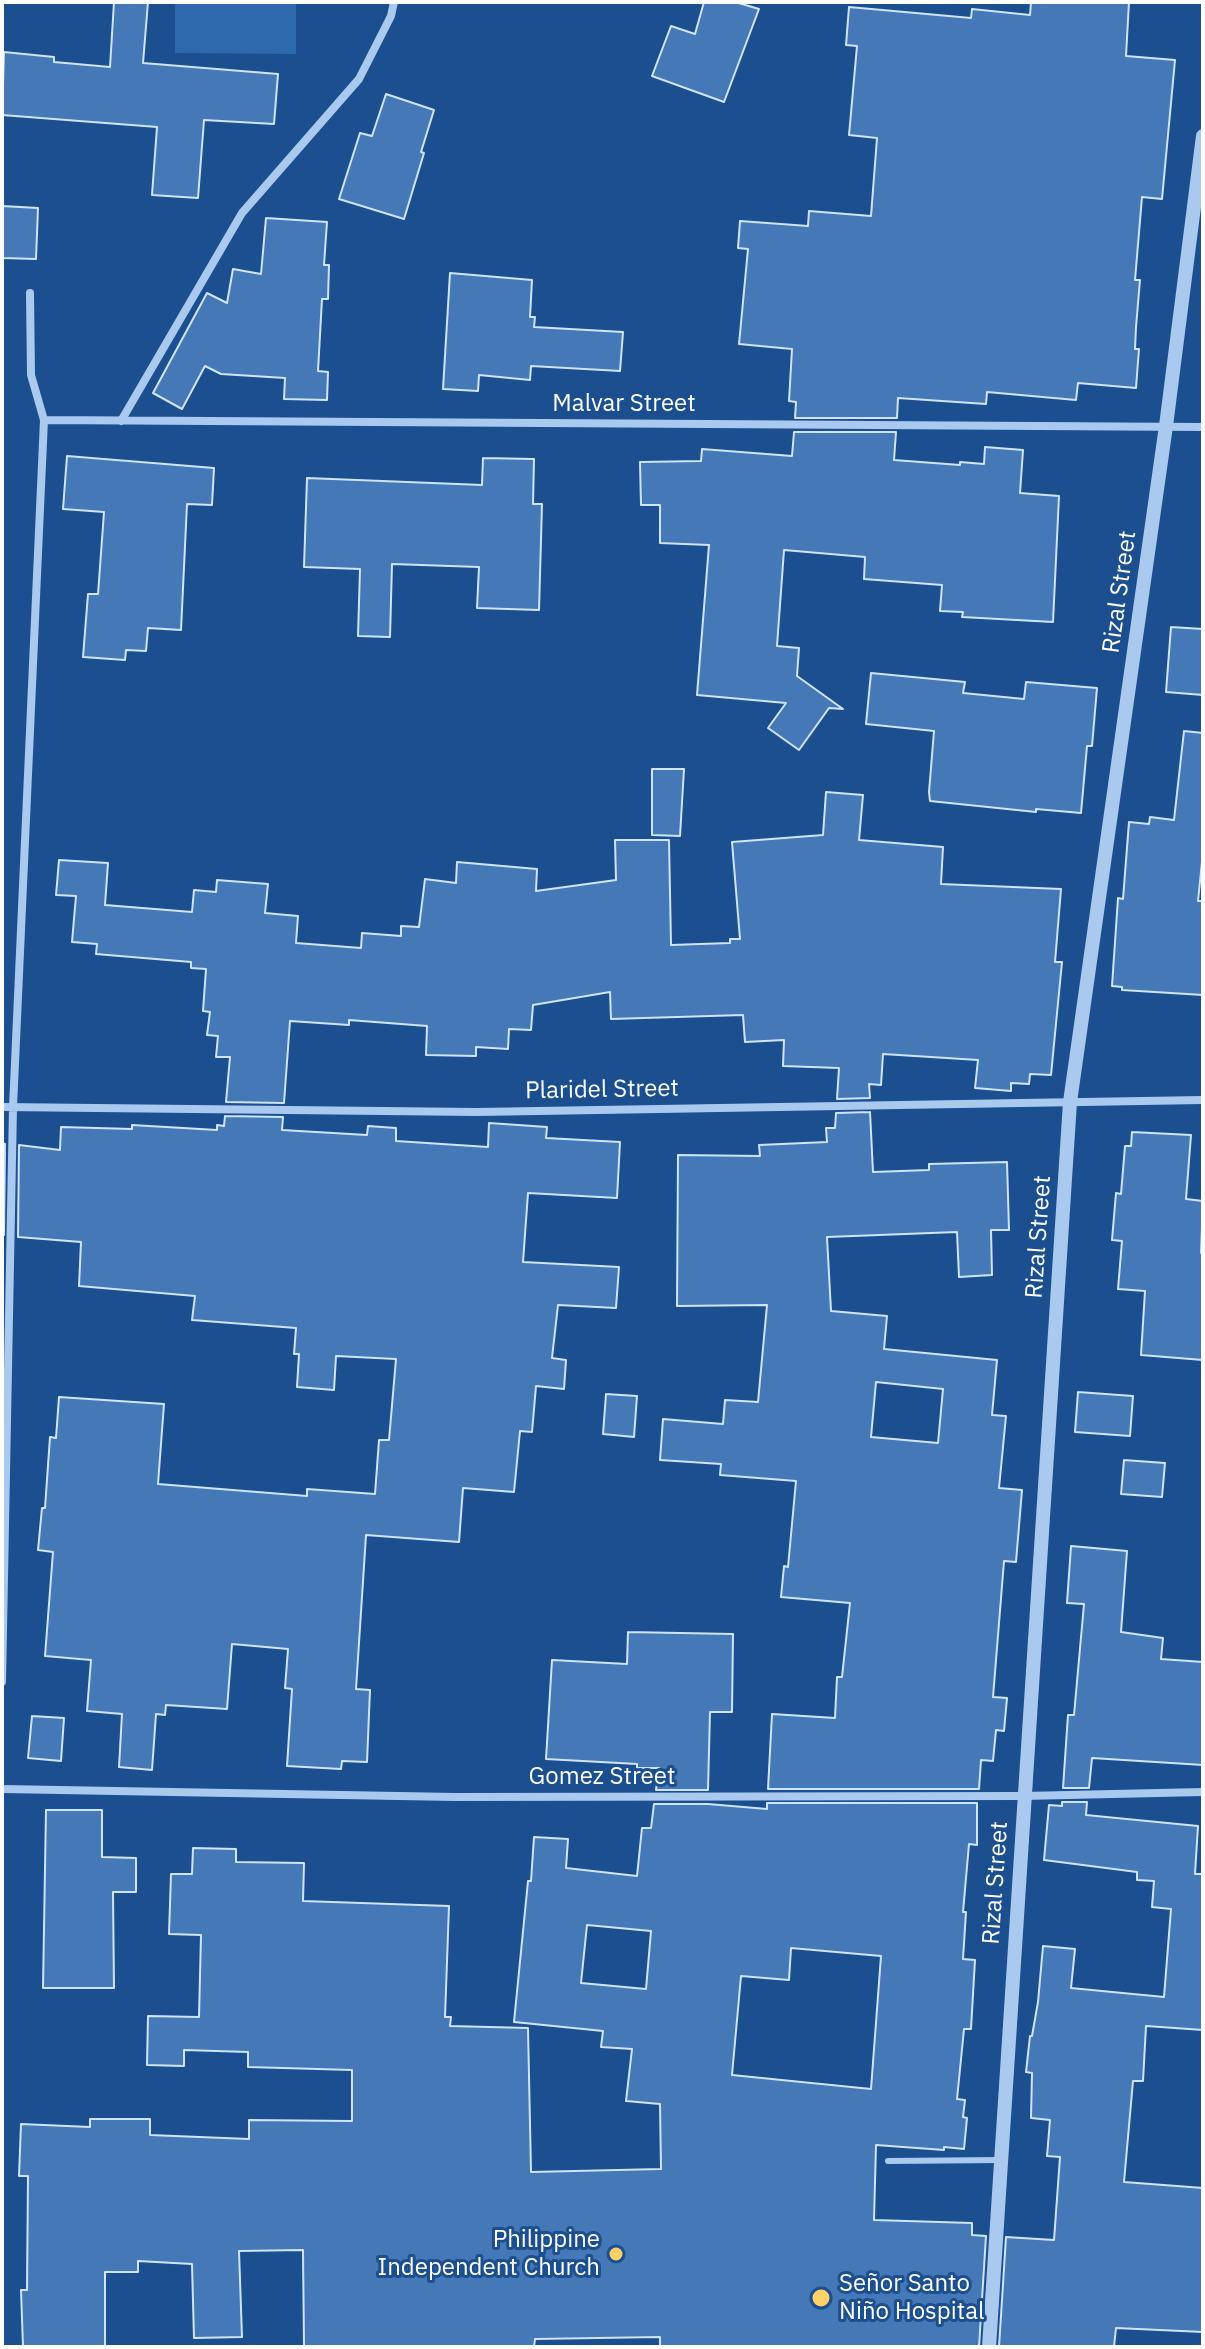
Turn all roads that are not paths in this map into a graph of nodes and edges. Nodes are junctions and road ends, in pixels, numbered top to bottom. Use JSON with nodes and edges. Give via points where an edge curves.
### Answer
{"nodes":[{"id":1,"x":394,"y":2,"type":"edge"},
{"id":2,"x":1203,"y":136,"type":"edge"},
{"id":3,"x":30,"y":293,"type":"dead end"},
{"id":4,"x":44,"y":420,"type":"junction"},
{"id":5,"x":121,"y":421,"type":"junction"},
{"id":6,"x":1166,"y":426,"type":"junction"},
{"id":7,"x":1203,"y":427,"type":"edge"},
{"id":8,"x":1203,"y":1100,"type":"edge"},
{"id":9,"x":1070,"y":1102,"type":"junction"},
{"id":10,"x":2,"y":1107,"type":"edge"},
{"id":11,"x":13,"y":1107,"type":"junction"},
{"id":12,"x":5,"y":1327,"type":"edge"},
{"id":13,"x":2,"y":1682,"type":"edge"},
{"id":14,"x":2,"y":1789,"type":"edge"},
{"id":15,"x":1203,"y":1792,"type":"edge"},
{"id":16,"x":1023,"y":1796,"type":"junction"},
{"id":17,"x":1001,"y":2160,"type":"junction"},
{"id":18,"x":888,"y":2161,"type":"dead end"},
{"id":19,"x":989,"y":2347,"type":"edge"}],
"edges":[{"from":1,"to":5,"type":"street","via":[[359,79],[242,213]]},
{"from":2,"to":6,"type":"street","name":"Rizal Street"},
{"from":3,"to":4,"type":"street","via":[[31,375]]},
{"from":4,"to":5,"type":"street","name":"Malvar Street"},
{"from":4,"to":11,"type":"street"},
{"from":5,"to":6,"type":"street","name":"Malvar Street"},
{"from":6,"to":7,"type":"street","name":"Malvar Street"},
{"from":6,"to":9,"type":"street","name":"Rizal Street"},
{"from":8,"to":9,"type":"street","name":"Plaridel Street"},
{"from":9,"to":11,"type":"street","name":"Plaridel Street","via":[[477,1112]]},
{"from":9,"to":16,"type":"street","name":"Rizal Street"},
{"from":10,"to":11,"type":"street","name":"Plaridel Street"},
{"from":11,"to":12,"type":"street"},
{"from":12,"to":13,"type":"street"},
{"from":14,"to":16,"type":"street","name":"Gomez Street","via":[[455,1797]]},
{"from":15,"to":16,"type":"street","name":"Gomez Street"},
{"from":16,"to":17,"type":"street","name":"Rizal Street"},
{"from":17,"to":18,"type":"lane"},
{"from":17,"to":19,"type":"street","name":"Rizal Street"}]}
